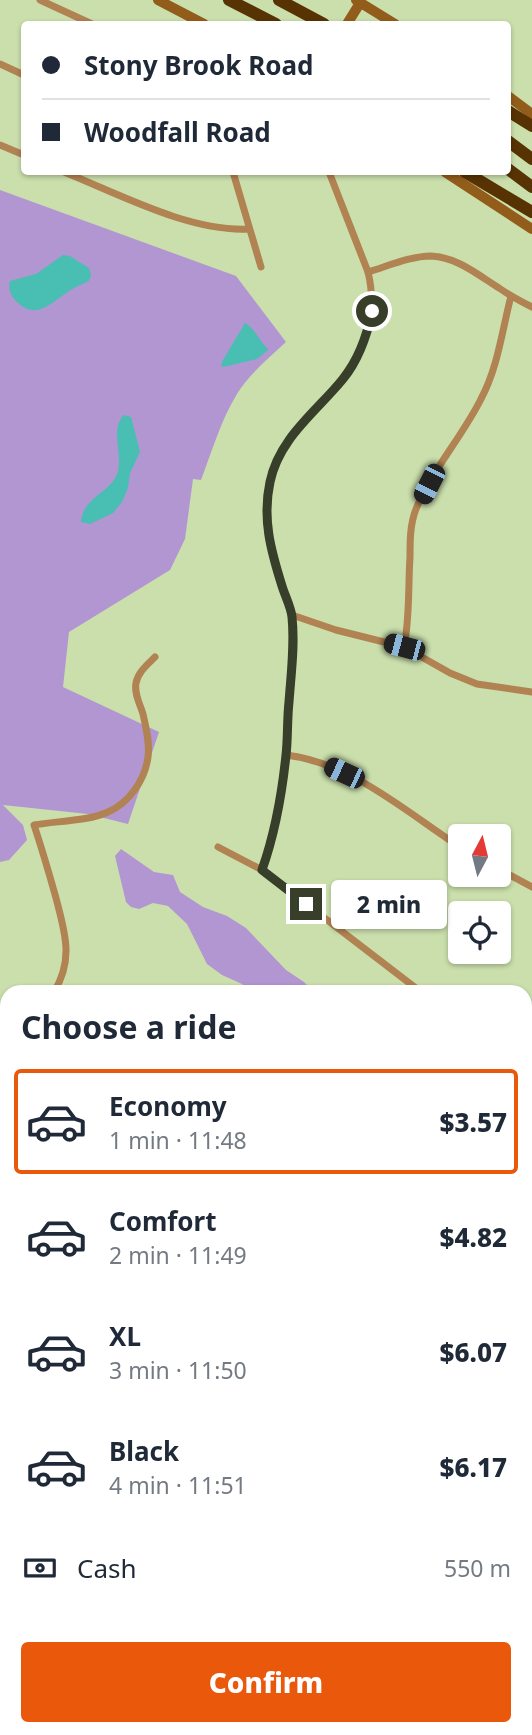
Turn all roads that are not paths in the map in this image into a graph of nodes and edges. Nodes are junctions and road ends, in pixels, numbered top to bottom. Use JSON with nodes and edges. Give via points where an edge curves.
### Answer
{"nodes":[{"id":1,"x":40,"y":0,"type":"edge"},
{"id":2,"x":158,"y":0,"type":"edge"},
{"id":3,"x":229,"y":0,"type":"edge"},
{"id":4,"x":279,"y":0,"type":"edge"},
{"id":5,"x":360,"y":1,"type":"edge"},
{"id":6,"x":86,"y":21,"type":"edge"},
{"id":7,"x":198,"y":21,"type":"edge"},
{"id":8,"x":270,"y":21,"type":"edge"},
{"id":9,"x":318,"y":21,"type":"edge"},
{"id":10,"x":349,"y":21,"type":"edge"},
{"id":11,"x":390,"y":21,"type":"edge"},
{"id":12,"x":0,"y":64,"type":"edge"},
{"id":13,"x":21,"y":74,"type":"edge"},
{"id":14,"x":511,"y":98,"type":"edge"},
{"id":15,"x":511,"y":113,"type":"edge"},
{"id":16,"x":532,"y":114,"type":"edge"},
{"id":17,"x":532,"y":126,"type":"edge"},
{"id":18,"x":511,"y":143,"type":"edge"},
{"id":19,"x":0,"y":145,"type":"edge"},
{"id":20,"x":21,"y":154,"type":"edge"},
{"id":21,"x":532,"y":159,"type":"edge"},
{"id":22,"x":511,"y":171,"type":"edge"},
{"id":23,"x":71,"y":175,"type":"edge"},
{"id":24,"x":234,"y":175,"type":"edge"},
{"id":25,"x":330,"y":175,"type":"edge"},
{"id":26,"x":450,"y":175,"type":"edge"},
{"id":27,"x":470,"y":175,"type":"edge"},
{"id":28,"x":532,"y":187,"type":"edge"},
{"id":29,"x":532,"y":212,"type":"edge"},
{"id":30,"x":249,"y":229,"type":"junction"},
{"id":31,"x":532,"y":229,"type":"edge"},
{"id":32,"x":261,"y":267,"type":"dead end"},
{"id":33,"x":368,"y":272,"type":"junction"},
{"id":34,"x":511,"y":296,"type":"junction"},
{"id":35,"x":532,"y":307,"type":"edge"},
{"id":36,"x":292,"y":615,"type":"junction"},
{"id":37,"x":404,"y":647,"type":"junction"},
{"id":38,"x":155,"y":657,"type":"dead end"},
{"id":39,"x":532,"y":692,"type":"edge"},
{"id":40,"x":286,"y":755,"type":"junction"},
{"id":41,"x":448,"y":839,"type":"edge"},
{"id":42,"x":218,"y":847,"type":"dead end"},
{"id":43,"x":262,"y":870,"type":"junction"},
{"id":44,"x":511,"y":876,"type":"edge"},
{"id":45,"x":532,"y":887,"type":"edge"},
{"id":46,"x":57,"y":985,"type":"edge"},
{"id":47,"x":412,"y":985,"type":"edge"}],
"edges":[{"from":1,"to":6,"type":"street"},
{"from":2,"to":7,"type":"main road"},
{"from":3,"to":8,"type":"highway"},
{"from":4,"to":9,"type":"highway"},
{"from":5,"to":10,"type":"main road"},
{"from":5,"to":11,"type":"main road"},
{"from":12,"to":13,"type":"street"},
{"from":14,"to":16,"type":"main road"},
{"from":15,"to":17,"type":"highway"},
{"from":18,"to":21,"type":"highway"},
{"from":19,"to":20,"type":"street"},
{"from":22,"to":28,"type":"highway"},
{"from":23,"to":30,"type":"street","via":[[199,225]]},
{"from":24,"to":30,"type":"street"},
{"from":25,"to":33,"type":"street"},
{"from":26,"to":31,"type":"main road"},
{"from":27,"to":29,"type":"highway"},
{"from":30,"to":32,"type":"street"},
{"from":33,"to":34,"type":"street","via":[[421,257],[439,257],[462,264]]},
{"from":33,"to":36,"type":"street","via":[[372,311],[360,351],[344,377],[286,443],[270,481],[268,537]]},
{"from":34,"to":35,"type":"street"},
{"from":34,"to":37,"type":"street","via":[[488,384],[415,511]]},
{"from":36,"to":37,"type":"street"},
{"from":36,"to":40,"type":"street"},
{"from":37,"to":39,"type":"street","via":[[477,684]]},
{"from":38,"to":46,"type":"street","via":[[137,679],[148,758],[128,798],[94,817],[34,825],[66,938],[64,968]]},
{"from":40,"to":41,"type":"street","via":[[328,766],[360,781]]},
{"from":40,"to":43,"type":"street","via":[[274,830]]},
{"from":42,"to":43,"type":"street"},
{"from":43,"to":47,"type":"street"},
{"from":44,"to":45,"type":"street"}]}
